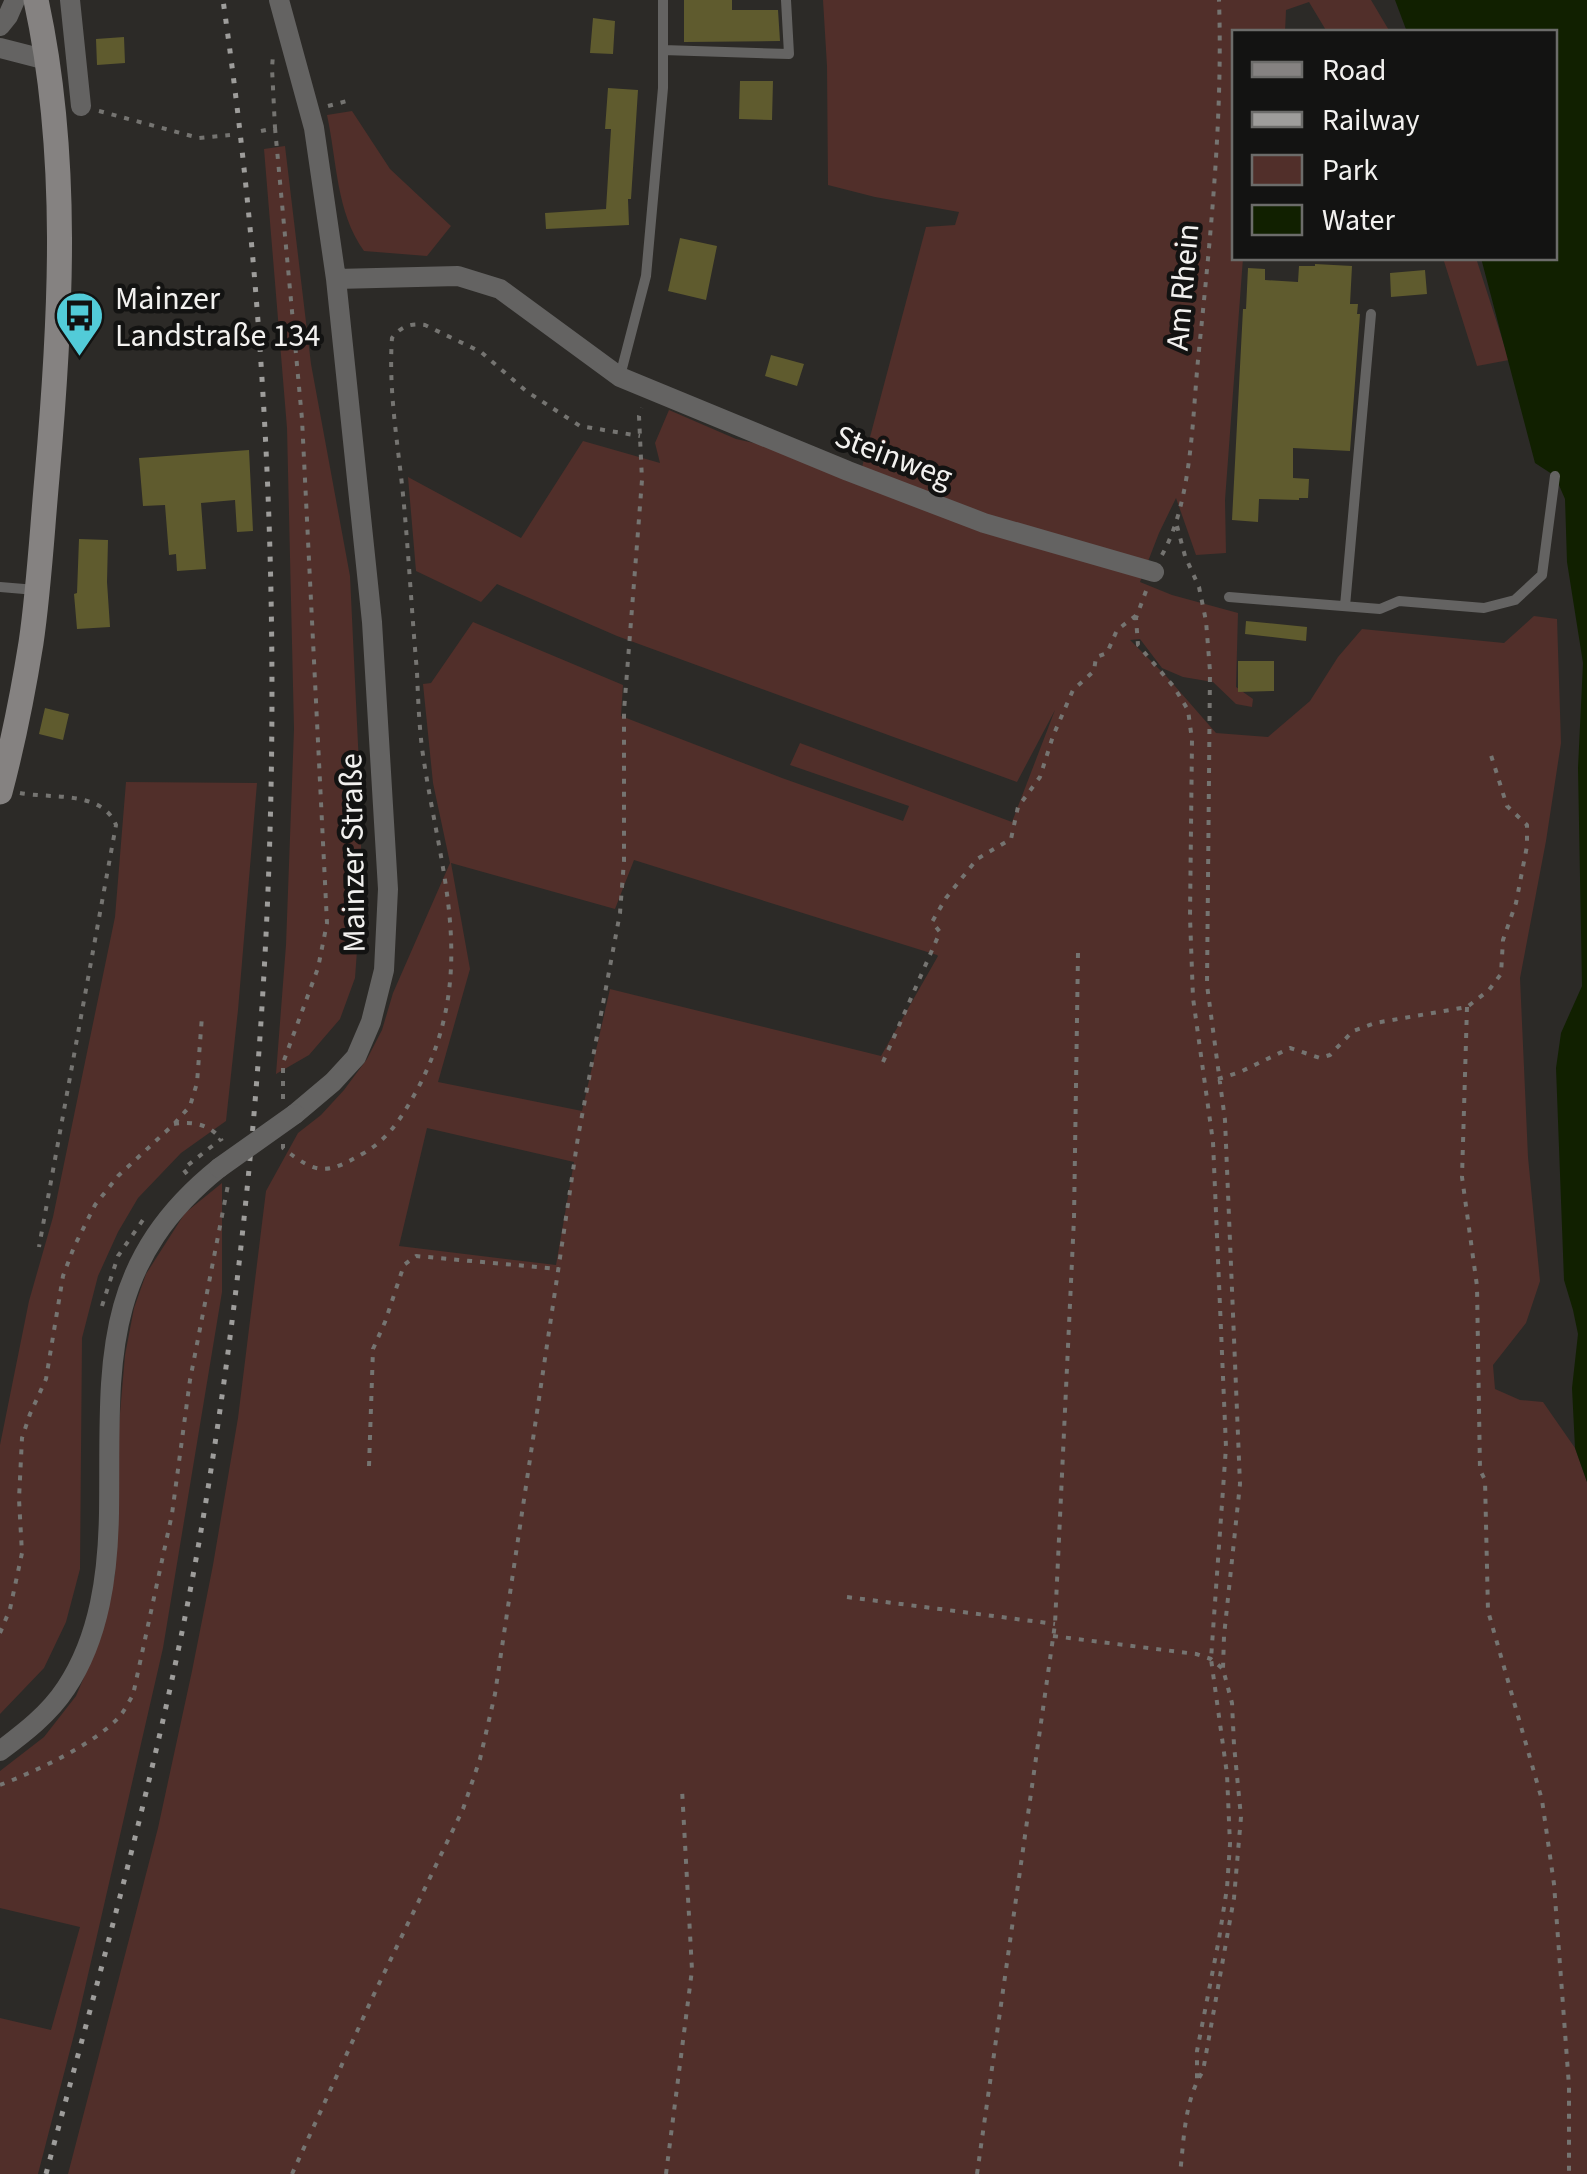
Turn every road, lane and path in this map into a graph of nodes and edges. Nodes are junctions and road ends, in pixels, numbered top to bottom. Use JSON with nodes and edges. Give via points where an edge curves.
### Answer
{"nodes":[{"id":1,"x":15,"y":0,"type":"edge"},
{"id":2,"x":36,"y":0,"type":"edge"},
{"id":3,"x":70,"y":0,"type":"edge"},
{"id":4,"x":279,"y":0,"type":"edge"},
{"id":5,"x":663,"y":0,"type":"edge"},
{"id":6,"x":786,"y":0,"type":"edge"},
{"id":7,"x":1220,"y":0,"type":"edge"},
{"id":8,"x":0,"y":26,"type":"edge"},
{"id":9,"x":0,"y":48,"type":"edge"},
{"id":10,"x":274,"y":50,"type":"dead end"},
{"id":11,"x":663,"y":50,"type":"junction"},
{"id":12,"x":47,"y":60,"type":"junction"},
{"id":13,"x":347,"y":101,"type":"dead end"},
{"id":14,"x":81,"y":106,"type":"joint"},
{"id":15,"x":325,"y":107,"type":"dead end"},
{"id":16,"x":275,"y":128,"type":"junction"},
{"id":17,"x":261,"y":131,"type":"dead end"},
{"id":18,"x":230,"y":135,"type":"dead end"},
{"id":19,"x":336,"y":279,"type":"junction"},
{"id":20,"x":1371,"y":314,"type":"dead end"},
{"id":21,"x":620,"y":376,"type":"junction"},
{"id":22,"x":648,"y":388,"type":"junction"},
{"id":23,"x":640,"y":436,"type":"junction"},
{"id":24,"x":1555,"y":476,"type":"dead end"},
{"id":25,"x":1176,"y":526,"type":"junction"},
{"id":26,"x":1154,"y":572,"type":"junction"},
{"id":27,"x":0,"y":587,"type":"edge"},
{"id":28,"x":37,"y":590,"type":"junction"},
{"id":29,"x":1228,"y":597,"type":"dead end"},
{"id":30,"x":1345,"y":606,"type":"junction"},
{"id":31,"x":1138,"y":614,"type":"junction"},
{"id":32,"x":1490,"y":752,"type":"dead end"},
{"id":33,"x":0,"y":791,"type":"edge"},
{"id":34,"x":1078,"y":953,"type":"dead end"},
{"id":35,"x":1466,"y":1007,"type":"junction"},
{"id":36,"x":202,"y":1016,"type":"dead end"},
{"id":37,"x":884,"y":1062,"type":"dead end"},
{"id":38,"x":1218,"y":1079,"type":"junction"},
{"id":39,"x":287,"y":1120,"type":"junction"},
{"id":40,"x":174,"y":1124,"type":"junction"},
{"id":41,"x":221,"y":1139,"type":"junction"},
{"id":42,"x":223,"y":1164,"type":"junction"},
{"id":43,"x":184,"y":1169,"type":"dead end"},
{"id":44,"x":40,"y":1247,"type":"dead end"},
{"id":45,"x":559,"y":1269,"type":"junction"},
{"id":46,"x":369,"y":1466,"type":"dead end"},
{"id":47,"x":848,"y":1597,"type":"dead end"},
{"id":48,"x":1055,"y":1624,"type":"junction"},
{"id":49,"x":0,"y":1633,"type":"edge"},
{"id":50,"x":1053,"y":1636,"type":"junction"},
{"id":51,"x":1211,"y":1660,"type":"junction"},
{"id":52,"x":1222,"y":1669,"type":"junction"},
{"id":53,"x":0,"y":1751,"type":"edge"},
{"id":54,"x":0,"y":1785,"type":"edge"},
{"id":55,"x":682,"y":1789,"type":"dead end"},
{"id":56,"x":1197,"y":2080,"type":"junction"},
{"id":57,"x":292,"y":2174,"type":"edge"},
{"id":58,"x":666,"y":2174,"type":"edge"},
{"id":59,"x":977,"y":2174,"type":"edge"},
{"id":60,"x":1180,"y":2174,"type":"edge"},
{"id":61,"x":1569,"y":2174,"type":"edge"}],
"edges":[{"from":1,"to":8,"type":"street"},
{"from":2,"to":12,"type":"main road"},
{"from":3,"to":14,"type":"street"},
{"from":4,"to":19,"type":"street","name":"Mainzer Straße","via":[[314,128]]},
{"from":5,"to":11,"type":"lane"},
{"from":6,"to":11,"type":"lane","via":[[789,54]]},
{"from":7,"to":25,"type":"path","name":"Am Rhein","via":[[1219,137],[1192,428]]},
{"from":9,"to":12,"type":"street"},
{"from":10,"to":16,"type":"path"},
{"from":11,"to":21,"type":"lane","via":[[646,276]]},
{"from":12,"to":28,"type":"main road","via":[[60,248]]},
{"from":13,"to":15,"type":"path"},
{"from":14,"to":18,"type":"path","via":[[199,138]]},
{"from":16,"to":17,"type":"path"},
{"from":16,"to":39,"type":"path","via":[[302,418],[327,923],[283,1063]]},
{"from":19,"to":21,"type":"street","name":"Steinweg","via":[[458,276],[500,289]]},
{"from":19,"to":39,"type":"street","name":"Mainzer Straße","via":[[372,622],[388,889],[385,954],[356,1057]]},
{"from":20,"to":30,"type":"lane"},
{"from":21,"to":22,"type":"street","name":"Steinweg"},
{"from":22,"to":23,"type":"path"},
{"from":22,"to":26,"type":"street","name":"Steinweg","via":[[984,523]]},
{"from":23,"to":39,"type":"path","via":[[580,426],[480,352],[426,325],[404,327],[392,338],[422,746],[449,896],[446,1019],[399,1122],[375,1146],[338,1168],[319,1170],[283,1148]]},
{"from":23,"to":45,"type":"path","via":[[620,913]]},
{"from":24,"to":30,"type":"lane","via":[[1542,575],[1515,600],[1484,608],[1398,600],[1380,609]]},
{"from":25,"to":26,"type":"path","name":"Am Rhein"},
{"from":25,"to":38,"type":"path","via":[[1199,587],[1210,670],[1207,985]]},
{"from":26,"to":31,"type":"path","name":"Am Rhein"},
{"from":27,"to":28,"type":"lane"},
{"from":28,"to":33,"type":"main road"},
{"from":29,"to":30,"type":"lane"},
{"from":31,"to":37,"type":"path","name":"Am Rhein","via":[[1116,630],[1107,653],[1096,657],[1094,670],[1072,690],[1040,776],[1018,807],[1011,838],[977,859],[932,922],[940,932]]},
{"from":31,"to":51,"type":"path","via":[[1138,645],[1188,710],[1192,740],[1193,998],[1213,1142],[1226,1448]]},
{"from":32,"to":35,"type":"path","via":[[1507,806],[1527,825],[1527,846],[1501,974]]},
{"from":33,"to":44,"type":"path","via":[[96,804],[116,826]]},
{"from":34,"to":48,"type":"path"},
{"from":35,"to":38,"type":"path","via":[[1375,1023],[1320,1058],[1290,1048]]},
{"from":35,"to":61,"type":"path","via":[[1462,1177],[1477,1286],[1488,1611],[1542,1800],[1569,2086]]},
{"from":36,"to":40,"type":"path","via":[[197,1083],[190,1106]]},
{"from":38,"to":52,"type":"path","via":[[1240,1484]]},
{"from":39,"to":42,"type":"street","name":"Mainzer Straße","bridge":true},
{"from":40,"to":41,"type":"path","via":[[191,1122]]},
{"from":40,"to":49,"type":"path","via":[[96,1204],[64,1276],[46,1379],[22,1438],[22,1553]]},
{"from":41,"to":42,"type":"path"},
{"from":41,"to":43,"type":"path"},
{"from":42,"to":53,"type":"street","name":"Mainzer Straße","via":[[169,1214],[125,1297],[111,1372],[107,1568],[98,1610],[66,1688],[45,1715]]},
{"from":42,"to":54,"type":"path","via":[[228,1186],[172,1514],[133,1695],[100,1732]]},
{"from":45,"to":46,"type":"path","via":[[416,1256],[404,1266],[372,1349]]},
{"from":45,"to":57,"type":"path","via":[[480,1760]]},
{"from":47,"to":48,"type":"path"},
{"from":48,"to":50,"type":"path"},
{"from":50,"to":51,"type":"path"},
{"from":50,"to":59,"type":"path"},
{"from":51,"to":52,"type":"path"},
{"from":51,"to":56,"type":"path","via":[[1228,1774],[1230,1844]]},
{"from":52,"to":56,"type":"path","via":[[1232,1704],[1242,1817],[1234,1898]]},
{"from":55,"to":58,"type":"path","via":[[692,1970]]},
{"from":56,"to":60,"type":"path"}]}
